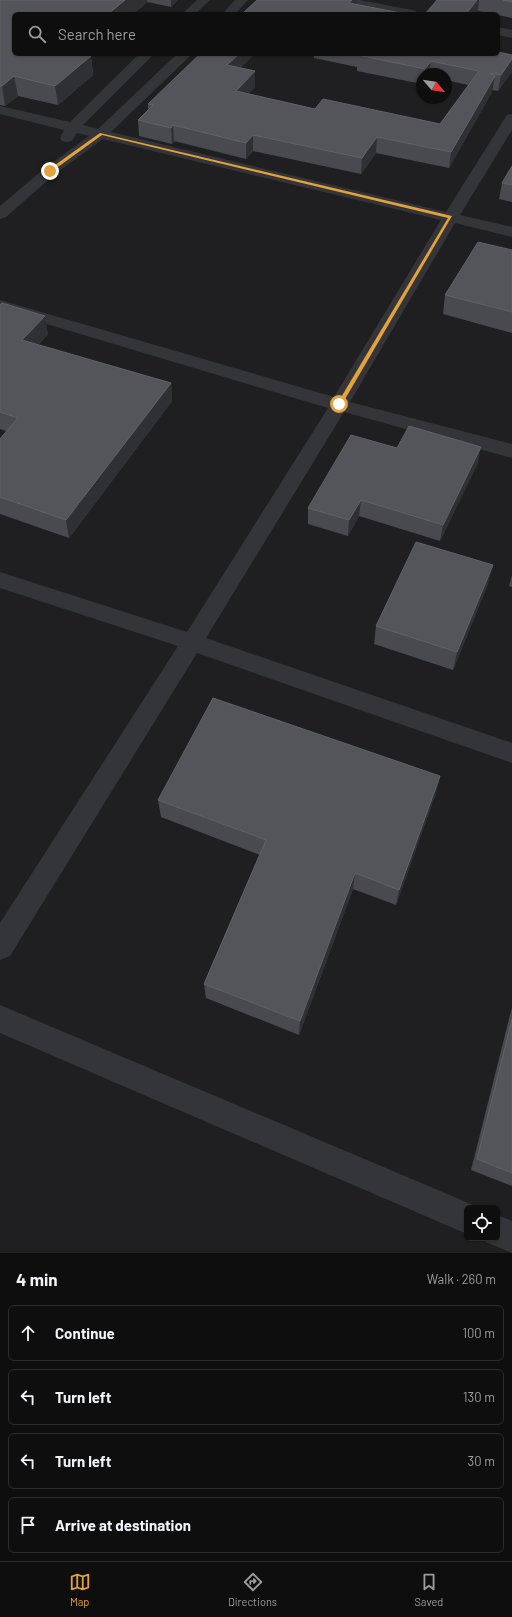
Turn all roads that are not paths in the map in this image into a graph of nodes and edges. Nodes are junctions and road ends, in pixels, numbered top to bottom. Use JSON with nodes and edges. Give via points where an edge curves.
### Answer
{"nodes":[{"id":1,"x":204,"y":0,"type":"edge"},
{"id":2,"x":242,"y":0,"type":"edge"},
{"id":3,"x":342,"y":0,"type":"edge"},
{"id":4,"x":410,"y":10,"type":"edge"},
{"id":5,"x":190,"y":12,"type":"edge"},
{"id":6,"x":230,"y":12,"type":"edge"},
{"id":7,"x":500,"y":31,"type":"edge"},
{"id":8,"x":512,"y":34,"type":"edge"},
{"id":9,"x":145,"y":56,"type":"edge"},
{"id":10,"x":184,"y":56,"type":"edge"},
{"id":11,"x":0,"y":110,"type":"edge"},
{"id":12,"x":512,"y":118,"type":"edge"},
{"id":13,"x":72,"y":128,"type":"junction"},
{"id":14,"x":101,"y":134,"type":"junction"},
{"id":15,"x":50,"y":171,"type":"junction"},
{"id":16,"x":0,"y":214,"type":"edge"},
{"id":17,"x":450,"y":217,"type":"junction"},
{"id":18,"x":512,"y":232,"type":"edge"},
{"id":19,"x":0,"y":305,"type":"edge"},
{"id":20,"x":339,"y":404,"type":"junction"},
{"id":21,"x":512,"y":451,"type":"edge"},
{"id":22,"x":0,"y":580,"type":"edge"},
{"id":23,"x":192,"y":642,"type":"junction"},
{"id":24,"x":512,"y":753,"type":"edge"},
{"id":25,"x":0,"y":947,"type":"edge"},
{"id":26,"x":0,"y":1019,"type":"edge"},
{"id":27,"x":464,"y":1217,"type":"edge"},
{"id":28,"x":500,"y":1232,"type":"edge"},
{"id":29,"x":512,"y":1237,"type":"edge"}],
"edges":[{"from":1,"to":5,"type":"street"},
{"from":2,"to":6,"type":"street"},
{"from":3,"to":4,"type":"street"},
{"from":7,"to":8,"type":"street"},
{"from":9,"to":13,"type":"street"},
{"from":10,"to":14,"type":"street"},
{"from":11,"to":13,"type":"street"},
{"from":12,"to":17,"type":"street"},
{"from":13,"to":14,"type":"street"},
{"from":13,"to":15,"type":"street"},
{"from":14,"to":15,"type":"street"},
{"from":14,"to":17,"type":"street"},
{"from":15,"to":16,"type":"street"},
{"from":17,"to":18,"type":"street"},
{"from":17,"to":20,"type":"street"},
{"from":19,"to":20,"type":"street"},
{"from":20,"to":21,"type":"street"},
{"from":20,"to":23,"type":"street"},
{"from":22,"to":23,"type":"street"},
{"from":23,"to":24,"type":"street"},
{"from":23,"to":25,"type":"street"},
{"from":26,"to":27,"type":"street"},
{"from":28,"to":29,"type":"street"}]}
